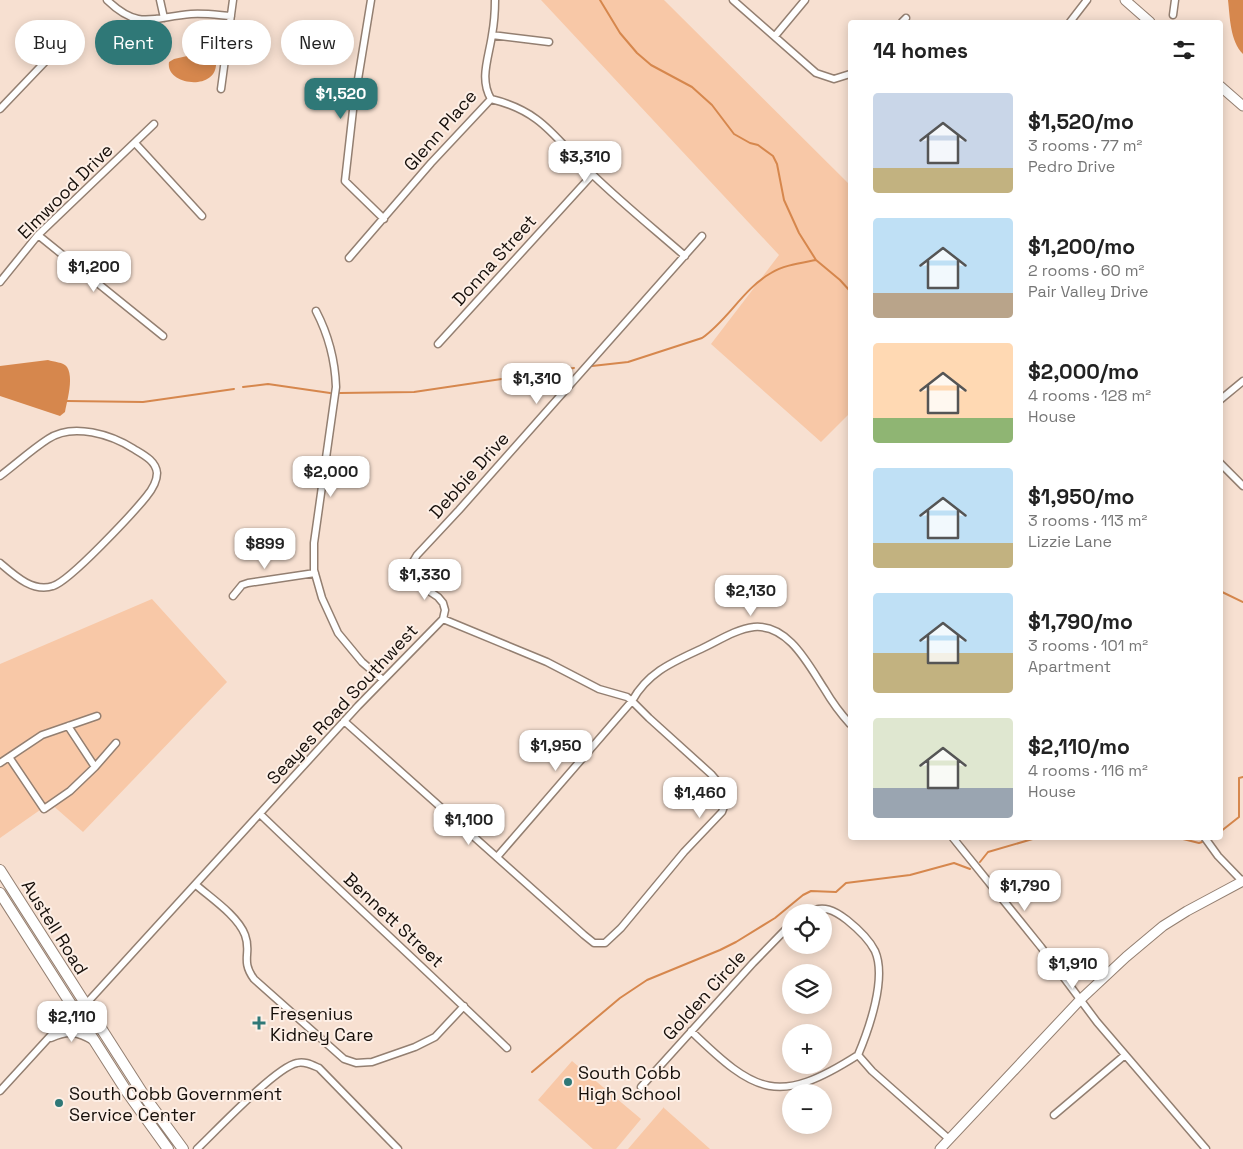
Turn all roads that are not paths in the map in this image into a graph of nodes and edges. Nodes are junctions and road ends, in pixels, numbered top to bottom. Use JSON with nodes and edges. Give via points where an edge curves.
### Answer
{"nodes":[{"id":1,"x":107,"y":0,"type":"edge"},
{"id":2,"x":160,"y":0,"type":"edge"},
{"id":3,"x":233,"y":0,"type":"edge"},
{"id":4,"x":371,"y":0,"type":"edge"},
{"id":5,"x":496,"y":0,"type":"edge"},
{"id":6,"x":733,"y":0,"type":"edge"},
{"id":7,"x":805,"y":0,"type":"edge"},
{"id":8,"x":1087,"y":0,"type":"edge"},
{"id":9,"x":1125,"y":0,"type":"edge"},
{"id":10,"x":1174,"y":0,"type":"edge"},
{"id":11,"x":1173,"y":15,"type":"dead end"},
{"id":12,"x":231,"y":16,"type":"junction"},
{"id":13,"x":164,"y":18,"type":"junction"},
{"id":14,"x":1072,"y":20,"type":"edge"},
{"id":15,"x":1148,"y":20,"type":"edge"},
{"id":16,"x":492,"y":35,"type":"junction"},
{"id":17,"x":775,"y":36,"type":"junction"},
{"id":18,"x":549,"y":42,"type":"dead end"},
{"id":19,"x":42,"y":65,"type":"edge"},
{"id":20,"x":848,"y":75,"type":"edge"},
{"id":21,"x":221,"y":89,"type":"dead end"},
{"id":22,"x":1223,"y":89,"type":"edge"},
{"id":23,"x":491,"y":99,"type":"junction"},
{"id":24,"x":1243,"y":106,"type":"edge"},
{"id":25,"x":0,"y":109,"type":"edge"},
{"id":26,"x":154,"y":124,"type":"dead end"},
{"id":27,"x":135,"y":143,"type":"junction"},
{"id":28,"x":592,"y":175,"type":"junction"},
{"id":29,"x":202,"y":216,"type":"dead end"},
{"id":30,"x":384,"y":219,"type":"junction"},
{"id":31,"x":38,"y":234,"type":"junction"},
{"id":32,"x":702,"y":236,"type":"dead end"},
{"id":33,"x":685,"y":256,"type":"junction"},
{"id":34,"x":349,"y":258,"type":"dead end"},
{"id":35,"x":0,"y":282,"type":"edge"},
{"id":36,"x":316,"y":311,"type":"dead end"},
{"id":37,"x":163,"y":336,"type":"dead end"},
{"id":38,"x":438,"y":344,"type":"dead end"},
{"id":39,"x":1243,"y":381,"type":"edge"},
{"id":40,"x":1223,"y":398,"type":"edge"},
{"id":41,"x":1223,"y":466,"type":"edge"},
{"id":42,"x":0,"y":476,"type":"edge"},
{"id":43,"x":1243,"y":486,"type":"edge"},
{"id":44,"x":0,"y":563,"type":"edge"},
{"id":45,"x":315,"y":573,"type":"junction"},
{"id":46,"x":233,"y":596,"type":"dead end"},
{"id":47,"x":443,"y":619,"type":"junction"},
{"id":48,"x":383,"y":680,"type":"junction"},
{"id":49,"x":632,"y":701,"type":"junction"},
{"id":50,"x":97,"y":716,"type":"dead end"},
{"id":51,"x":344,"y":721,"type":"junction"},
{"id":52,"x":848,"y":722,"type":"edge"},
{"id":53,"x":68,"y":726,"type":"junction"},
{"id":54,"x":116,"y":743,"type":"dead end"},
{"id":55,"x":9,"y":757,"type":"junction"},
{"id":56,"x":0,"y":763,"type":"edge"},
{"id":57,"x":95,"y":767,"type":"junction"},
{"id":58,"x":260,"y":814,"type":"junction"},
{"id":59,"x":955,"y":840,"type":"edge"},
{"id":60,"x":1206,"y":840,"type":"edge"},
{"id":61,"x":497,"y":857,"type":"junction"},
{"id":62,"x":0,"y":870,"type":"edge"},
{"id":63,"x":1243,"y":881,"type":"edge"},
{"id":64,"x":196,"y":884,"type":"junction"},
{"id":65,"x":0,"y":893,"type":"edge"},
{"id":66,"x":832,"y":910,"type":"edge"},
{"id":67,"x":782,"y":934,"type":"edge"},
{"id":68,"x":1080,"y":1000,"type":"junction"},
{"id":69,"x":85,"y":1005,"type":"junction"},
{"id":70,"x":464,"y":1006,"type":"junction"},
{"id":71,"x":75,"y":1009,"type":"junction"},
{"id":72,"x":691,"y":1031,"type":"junction"},
{"id":73,"x":48,"y":1039,"type":"junction"},
{"id":74,"x":97,"y":1044,"type":"junction"},
{"id":75,"x":507,"y":1048,"type":"dead end"},
{"id":76,"x":1125,"y":1054,"type":"junction"},
{"id":77,"x":858,"y":1055,"type":"junction"},
{"id":78,"x":641,"y":1087,"type":"dead end"},
{"id":79,"x":0,"y":1091,"type":"edge"},
{"id":80,"x":1054,"y":1115,"type":"dead end"},
{"id":81,"x":949,"y":1140,"type":"junction"},
{"id":82,"x":168,"y":1149,"type":"edge"},
{"id":83,"x":183,"y":1149,"type":"edge"},
{"id":84,"x":197,"y":1149,"type":"edge"},
{"id":85,"x":398,"y":1149,"type":"edge"},
{"id":86,"x":940,"y":1149,"type":"edge"},
{"id":87,"x":1206,"y":1149,"type":"edge"}],
"edges":[{"from":1,"to":13,"type":"street","via":[[132,18],[149,21]]},
{"from":2,"to":13,"type":"street"},
{"from":3,"to":12,"type":"street"},
{"from":4,"to":30,"type":"street","via":[[345,181]]},
{"from":5,"to":16,"type":"street","name":"Glenn Place"},
{"from":6,"to":17,"type":"street"},
{"from":7,"to":17,"type":"street"},
{"from":8,"to":14,"type":"street"},
{"from":9,"to":15,"type":"street"},
{"from":10,"to":11,"type":"street"},
{"from":12,"to":13,"type":"street","via":[[194,14]]},
{"from":12,"to":21,"type":"street"},
{"from":16,"to":18,"type":"street"},
{"from":16,"to":23,"type":"street","name":"Glenn Place","via":[[484,77]]},
{"from":17,"to":20,"type":"street","via":[[816,74],[834,79]]},
{"from":19,"to":25,"type":"street"},
{"from":22,"to":24,"type":"street"},
{"from":23,"to":28,"type":"street","via":[[524,110],[544,124]]},
{"from":23,"to":30,"type":"street","name":"Glenn Place","via":[[430,163]]},
{"from":26,"to":27,"type":"street","name":"Elmwood Drive"},
{"from":27,"to":29,"type":"street"},
{"from":27,"to":31,"type":"street","name":"Elmwood Drive"},
{"from":28,"to":33,"type":"street"},
{"from":28,"to":38,"type":"street","name":"Donna Street"},
{"from":30,"to":34,"type":"street","name":"Glenn Place"},
{"from":31,"to":35,"type":"street","name":"Elmwood Drive"},
{"from":31,"to":37,"type":"street"},
{"from":32,"to":33,"type":"street","name":"Debbie Drive"},
{"from":33,"to":47,"type":"street","name":"Debbie Drive","via":[[416,556],[411,571],[416,581],[443,603]]},
{"from":36,"to":45,"type":"street","via":[[331,346],[336,387],[314,543]]},
{"from":39,"to":40,"type":"street"},
{"from":41,"to":43,"type":"street"},
{"from":42,"to":44,"type":"street","via":[[49,438],[66,431],[101,435],[127,445],[148,458],[157,475],[146,497],[108,538],[70,575],[53,586],[30,585]]},
{"from":45,"to":46,"type":"street","via":[[248,583]]},
{"from":45,"to":48,"type":"street","via":[[324,604],[338,633],[362,662]]},
{"from":47,"to":48,"type":"street","name":"Seayes Road Southwest"},
{"from":47,"to":49,"type":"street","name":"Seayes Road Southwest"},
{"from":48,"to":51,"type":"street","name":"Seayes Road Southwest"},
{"from":49,"to":52,"type":"street","via":[[646,680],[679,659],[740,630],[762,627],[786,637]]},
{"from":49,"to":61,"type":"street"},
{"from":49,"to":61,"type":"street","via":[[722,787],[726,801],[722,812],[606,944],[594,943]]},
{"from":50,"to":53,"type":"street"},
{"from":51,"to":58,"type":"street","name":"Seayes Road Southwest"},
{"from":51,"to":61,"type":"street"},
{"from":53,"to":55,"type":"street","via":[[42,735]]},
{"from":53,"to":57,"type":"street"},
{"from":54,"to":57,"type":"street"},
{"from":55,"to":56,"type":"street"},
{"from":55,"to":57,"type":"street","via":[[44,809],[70,791]]},
{"from":58,"to":64,"type":"street","name":"Seayes Road Southwest"},
{"from":58,"to":70,"type":"street","name":"Bennett Street"},
{"from":59,"to":68,"type":"street"},
{"from":60,"to":63,"type":"street"},
{"from":62,"to":69,"type":"main road","name":"Austell Road"},
{"from":63,"to":68,"type":"street","via":[[1163,926]]},
{"from":64,"to":69,"type":"street","name":"Seayes Road Southwest"},
{"from":64,"to":70,"type":"street","via":[[242,928],[247,940],[247,967],[254,979],[344,1059],[356,1063],[372,1062],[415,1047],[434,1037]]},
{"from":65,"to":71,"type":"main road","name":"Austell Road"},
{"from":66,"to":77,"type":"street","via":[[868,941],[876,954],[879,968],[876,997]]},
{"from":67,"to":72,"type":"street","name":"Golden Circle"},
{"from":68,"to":76,"type":"street"},
{"from":68,"to":81,"type":"street"},
{"from":69,"to":71,"type":"street","name":"Seayes Road Southwest"},
{"from":69,"to":83,"type":"main road","name":"Austell Road","via":[[144,1097]]},
{"from":70,"to":75,"type":"street","name":"Bennett Street"},
{"from":71,"to":73,"type":"street","name":"Seayes Road Southwest"},
{"from":71,"to":74,"type":"main road","name":"Austell Road"},
{"from":72,"to":77,"type":"street","via":[[734,1069],[766,1087],[785,1087],[816,1079]]},
{"from":72,"to":78,"type":"street","name":"Golden Circle"},
{"from":73,"to":74,"type":"street","via":[[70,1032]]},
{"from":73,"to":79,"type":"street","name":"Seayes Road Southwest"},
{"from":74,"to":82,"type":"main road","name":"Austell Road"},
{"from":76,"to":80,"type":"street"},
{"from":76,"to":87,"type":"street"},
{"from":77,"to":81,"type":"street"},
{"from":81,"to":86,"type":"street"},
{"from":84,"to":85,"type":"street","via":[[273,1077],[298,1063],[320,1068]]}]}
